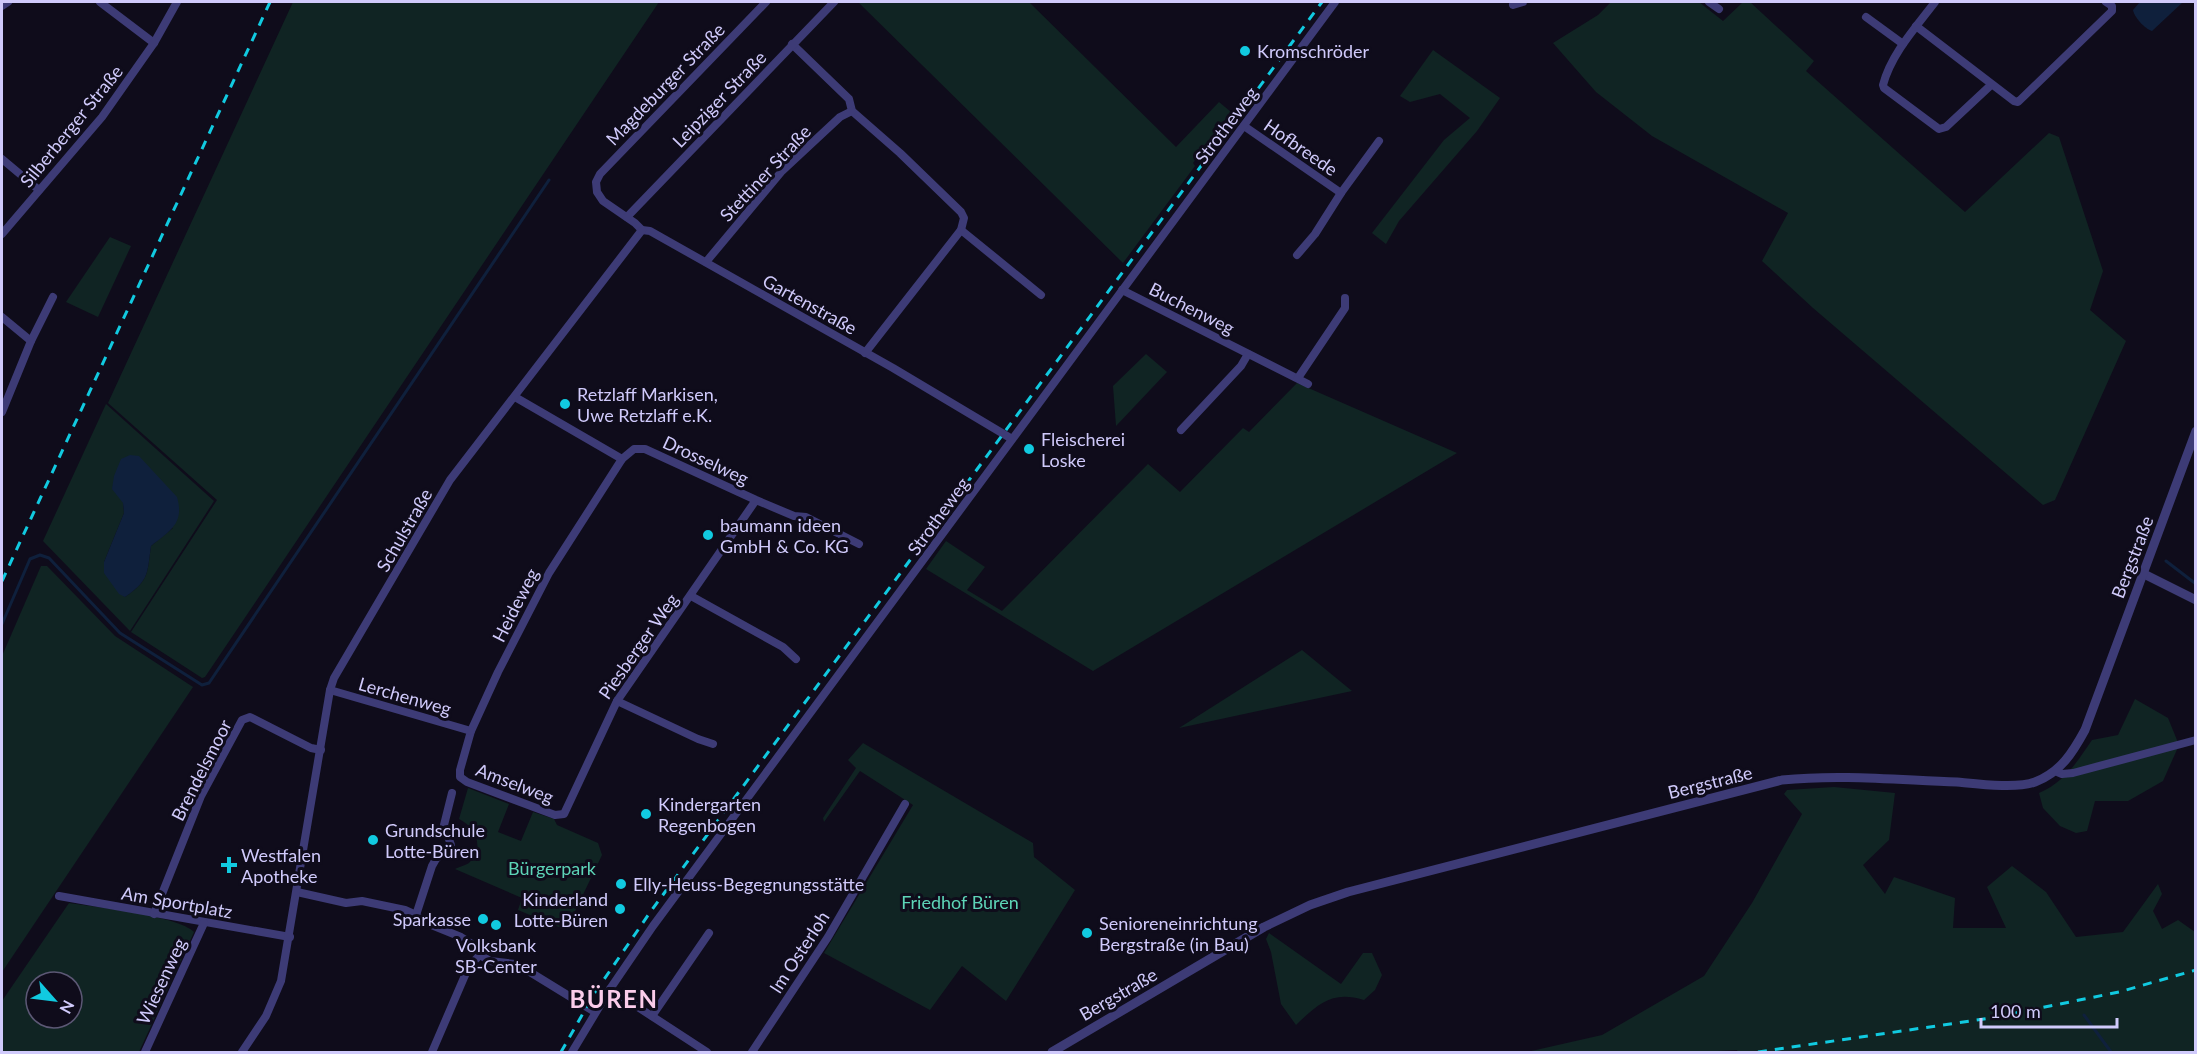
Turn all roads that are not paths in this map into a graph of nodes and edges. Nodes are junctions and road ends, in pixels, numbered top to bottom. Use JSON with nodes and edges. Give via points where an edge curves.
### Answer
{"nodes":[{"id":1,"x":8,"y":2,"type":"edge"},
{"id":2,"x":100,"y":2,"type":"edge"},
{"id":3,"x":177,"y":2,"type":"edge"},
{"id":4,"x":766,"y":2,"type":"edge"},
{"id":5,"x":834,"y":2,"type":"edge"},
{"id":6,"x":1335,"y":2,"type":"edge"},
{"id":7,"x":1523,"y":2,"type":"edge"},
{"id":8,"x":1709,"y":2,"type":"edge"},
{"id":9,"x":1935,"y":2,"type":"edge"},
{"id":10,"x":2106,"y":2,"type":"edge"},
{"id":11,"x":1512,"y":5,"type":"dead end"},
{"id":12,"x":2,"y":6,"type":"edge"},
{"id":13,"x":1719,"y":9,"type":"dead end"},
{"id":14,"x":1866,"y":17,"type":"dead end"},
{"id":15,"x":1916,"y":26,"type":"junction"},
{"id":16,"x":154,"y":43,"type":"junction"},
{"id":17,"x":1903,"y":44,"type":"junction"},
{"id":18,"x":792,"y":45,"type":"junction"},
{"id":19,"x":1991,"y":85,"type":"junction"},
{"id":20,"x":852,"y":111,"type":"junction"},
{"id":21,"x":1244,"y":126,"type":"junction"},
{"id":22,"x":1379,"y":141,"type":"dead end"},
{"id":23,"x":2,"y":159,"type":"edge"},
{"id":24,"x":39,"y":190,"type":"junction"},
{"id":25,"x":597,"y":192,"type":"joint"},
{"id":26,"x":1341,"y":193,"type":"junction"},
{"id":27,"x":627,"y":217,"type":"junction"},
{"id":28,"x":642,"y":230,"type":"junction"},
{"id":29,"x":961,"y":230,"type":"junction"},
{"id":30,"x":2,"y":234,"type":"edge"},
{"id":31,"x":1297,"y":255,"type":"dead end"},
{"id":32,"x":706,"y":262,"type":"junction"},
{"id":33,"x":1122,"y":290,"type":"junction"},
{"id":34,"x":1041,"y":295,"type":"dead end"},
{"id":35,"x":53,"y":297,"type":"dead end"},
{"id":36,"x":1345,"y":298,"type":"dead end"},
{"id":37,"x":2,"y":317,"type":"edge"},
{"id":38,"x":31,"y":341,"type":"junction"},
{"id":39,"x":865,"y":353,"type":"junction"},
{"id":40,"x":1248,"y":354,"type":"junction"},
{"id":41,"x":1298,"y":378,"type":"junction"},
{"id":42,"x":1308,"y":384,"type":"dead end"},
{"id":43,"x":515,"y":397,"type":"junction"},
{"id":44,"x":2,"y":412,"type":"edge"},
{"id":45,"x":1181,"y":430,"type":"dead end"},
{"id":46,"x":2196,"y":431,"type":"edge"},
{"id":47,"x":1012,"y":439,"type":"junction"},
{"id":48,"x":622,"y":459,"type":"junction"},
{"id":49,"x":756,"y":500,"type":"junction"},
{"id":50,"x":859,"y":544,"type":"dead end"},
{"id":51,"x":2144,"y":574,"type":"junction"},
{"id":52,"x":691,"y":596,"type":"junction"},
{"id":53,"x":2196,"y":600,"type":"edge"},
{"id":54,"x":796,"y":659,"type":"dead end"},
{"id":55,"x":330,"y":690,"type":"junction"},
{"id":56,"x":617,"y":701,"type":"junction"},
{"id":57,"x":471,"y":731,"type":"junction"},
{"id":58,"x":2196,"y":740,"type":"edge"},
{"id":59,"x":714,"y":744,"type":"dead end"},
{"id":60,"x":321,"y":750,"type":"junction"},
{"id":61,"x":2055,"y":771,"type":"junction"},
{"id":62,"x":460,"y":777,"type":"joint"},
{"id":63,"x":452,"y":793,"type":"dead end"},
{"id":64,"x":905,"y":804,"type":"dead end"},
{"id":65,"x":560,"y":816,"type":"joint"},
{"id":66,"x":297,"y":892,"type":"junction"},
{"id":67,"x":58,"y":896,"type":"dead end"},
{"id":68,"x":154,"y":914,"type":"junction"},
{"id":69,"x":416,"y":915,"type":"junction"},
{"id":70,"x":204,"y":923,"type":"junction"},
{"id":71,"x":709,"y":933,"type":"dead end"},
{"id":72,"x":290,"y":938,"type":"junction"},
{"id":73,"x":480,"y":955,"type":"junction"},
{"id":74,"x":609,"y":989,"type":"junction"},
{"id":75,"x":595,"y":1012,"type":"junction"},
{"id":76,"x":652,"y":1016,"type":"junction"},
{"id":77,"x":145,"y":1053,"type":"edge"},
{"id":78,"x":242,"y":1053,"type":"edge"},
{"id":79,"x":432,"y":1053,"type":"edge"},
{"id":80,"x":572,"y":1053,"type":"edge"},
{"id":81,"x":707,"y":1053,"type":"edge"},
{"id":82,"x":752,"y":1053,"type":"edge"},
{"id":83,"x":1052,"y":1053,"type":"edge"}],
"edges":[{"from":1,"to":12,"type":"street"},
{"from":2,"to":16,"type":"street"},
{"from":3,"to":16,"type":"street","name":"Silberberger Straße"},
{"from":4,"to":25,"type":"street","name":"Magdeburger Straße","via":[[600,174]]},
{"from":5,"to":18,"type":"street","name":"Leipziger Straße"},
{"from":6,"to":21,"type":"street","name":"Strotheweg"},
{"from":7,"to":11,"type":"street"},
{"from":8,"to":13,"type":"street"},
{"from":9,"to":15,"type":"street"},
{"from":10,"to":19,"type":"street","via":[[2112,11],[2018,102]]},
{"from":14,"to":17,"type":"street"},
{"from":15,"to":17,"type":"street"},
{"from":15,"to":19,"type":"street"},
{"from":16,"to":24,"type":"street","name":"Silberberger Straße","via":[[102,117]]},
{"from":17,"to":19,"type":"street","via":[[1886,74],[1884,88],[1939,129]]},
{"from":18,"to":20,"type":"street","via":[[849,99]]},
{"from":18,"to":27,"type":"street","name":"Leipziger Straße"},
{"from":20,"to":29,"type":"street","via":[[961,212]]},
{"from":20,"to":32,"type":"street","name":"Stettiner Straße","via":[[840,117],[782,171]]},
{"from":21,"to":26,"type":"street","name":"Hofbreede"},
{"from":21,"to":33,"type":"street","name":"Strotheweg"},
{"from":22,"to":26,"type":"street","name":"Hofbreede"},
{"from":23,"to":24,"type":"street"},
{"from":24,"to":30,"type":"street","name":"Silberberger Straße"},
{"from":25,"to":27,"type":"street","name":"Gartenstraße","via":[[603,201]]},
{"from":26,"to":31,"type":"street","name":"Hofbreede"},
{"from":27,"to":28,"type":"street","name":"Gartenstraße"},
{"from":28,"to":32,"type":"street","name":"Gartenstraße"},
{"from":28,"to":43,"type":"street","name":"Schulstraße"},
{"from":29,"to":34,"type":"street"},
{"from":29,"to":39,"type":"street"},
{"from":32,"to":39,"type":"street","name":"Gartenstraße"},
{"from":33,"to":40,"type":"street","name":"Buchenweg"},
{"from":33,"to":47,"type":"street","name":"Strotheweg"},
{"from":35,"to":38,"type":"street"},
{"from":36,"to":41,"type":"street","via":[[1345,308]]},
{"from":37,"to":38,"type":"street"},
{"from":38,"to":44,"type":"street"},
{"from":39,"to":47,"type":"street","name":"Gartenstraße"},
{"from":40,"to":41,"type":"street","name":"Buchenweg"},
{"from":40,"to":45,"type":"street","name":"Buchenweg"},
{"from":41,"to":42,"type":"street","name":"Buchenweg"},
{"from":43,"to":48,"type":"street"},
{"from":43,"to":55,"type":"street","name":"Schulstraße","via":[[450,480]]},
{"from":46,"to":51,"type":"street","name":"Bergstraße"},
{"from":47,"to":74,"type":"street","name":"Strotheweg"},
{"from":48,"to":49,"type":"street","name":"Drosselweg","via":[[634,449],[645,449]]},
{"from":48,"to":57,"type":"street","name":"Heideweg","via":[[549,573]]},
{"from":49,"to":50,"type":"street","name":"Drosselweg","via":[[806,517]]},
{"from":49,"to":52,"type":"street","name":"Piesberger Weg"},
{"from":51,"to":53,"type":"street"},
{"from":51,"to":61,"type":"street","name":"Bergstraße","via":[[2085,730],[2070,756]]},
{"from":52,"to":54,"type":"street","via":[[783,647]]},
{"from":52,"to":56,"type":"street","name":"Piesberger Weg"},
{"from":55,"to":57,"type":"street","name":"Lerchenweg"},
{"from":55,"to":60,"type":"street","name":"Schulstraße"},
{"from":56,"to":59,"type":"street"},
{"from":56,"to":65,"type":"street","name":"Piesberger Weg","via":[[567,809]]},
{"from":57,"to":62,"type":"street","name":"Heideweg"},
{"from":58,"to":61,"type":"street","via":[[2073,773]]},
{"from":60,"to":66,"type":"street","name":"Schulstraße"},
{"from":60,"to":68,"type":"street","name":"Brendelsmoor","via":[[250,717],[242,720],[201,796]]},
{"from":61,"to":83,"type":"street","name":"Bergstraße","via":[[2034,782],[2003,785],[1832,776],[1782,780],[1341,894],[1264,927]]},
{"from":62,"to":65,"type":"street","name":"Amselweg"},
{"from":63,"to":69,"type":"street","via":[[444,825],[451,845],[432,866]]},
{"from":64,"to":82,"type":"street","name":"Im Osterloh","via":[[828,937]]},
{"from":66,"to":69,"type":"street"},
{"from":66,"to":72,"type":"street","name":"Schulstraße"},
{"from":67,"to":68,"type":"street","name":"Am Sportplatz"},
{"from":68,"to":70,"type":"street","name":"Am Sportplatz"},
{"from":69,"to":73,"type":"street","via":[[461,937]]},
{"from":70,"to":72,"type":"street","name":"Am Sportplatz"},
{"from":70,"to":77,"type":"street","name":"Wiesenweg"},
{"from":71,"to":76,"type":"street"},
{"from":72,"to":78,"type":"street","name":"Schulstraße","via":[[281,981],[266,1016]]},
{"from":73,"to":75,"type":"street","via":[[490,961],[515,964]]},
{"from":73,"to":79,"type":"street","via":[[469,966]]},
{"from":74,"to":75,"type":"street","name":"Strotheweg"},
{"from":74,"to":76,"type":"street"},
{"from":75,"to":80,"type":"street","name":"Strotheweg"},
{"from":76,"to":81,"type":"street"}]}
